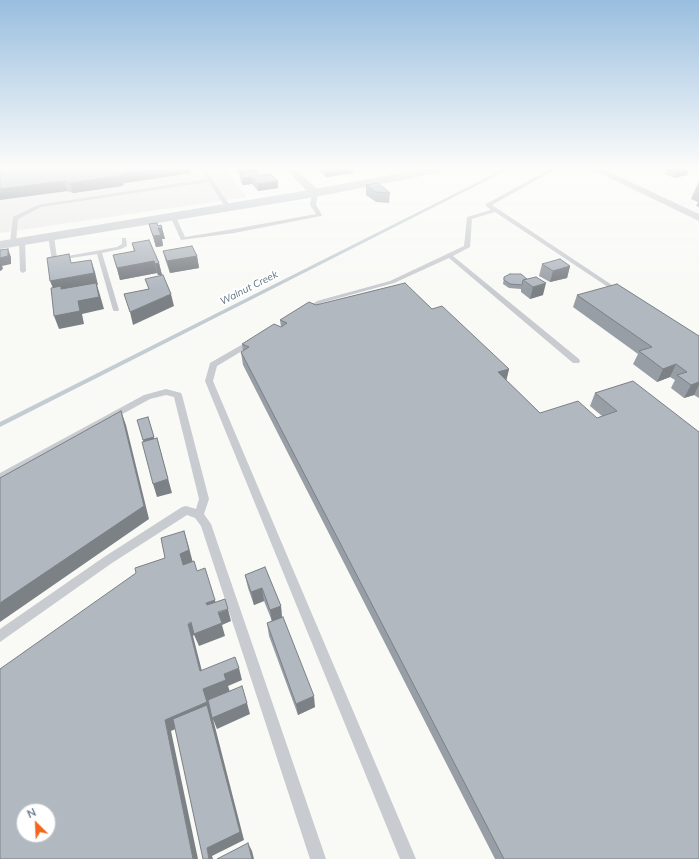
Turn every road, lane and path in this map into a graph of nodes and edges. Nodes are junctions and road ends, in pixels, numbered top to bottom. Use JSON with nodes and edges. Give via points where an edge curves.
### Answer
{"nodes":[{"id":1,"x":34,"y":209,"type":"edge"},
{"id":2,"x":221,"y":209,"type":"edge"},
{"id":3,"x":315,"y":209,"type":"edge"},
{"id":4,"x":680,"y":209,"type":"edge"},
{"id":5,"x":496,"y":210,"type":"joint"},
{"id":6,"x":173,"y":216,"type":"junction"},
{"id":7,"x":699,"y":218,"type":"edge"},
{"id":8,"x":51,"y":236,"type":"junction"},
{"id":9,"x":124,"y":239,"type":"dead end"},
{"id":10,"x":12,"y":243,"type":"edge"},
{"id":11,"x":99,"y":252,"type":"junction"},
{"id":12,"x":449,"y":255,"type":"junction"},
{"id":13,"x":23,"y":271,"type":"dead end"},
{"id":14,"x":627,"y":297,"type":"edge"},
{"id":15,"x":116,"y":310,"type":"dead end"},
{"id":16,"x":299,"y":314,"type":"edge"},
{"id":17,"x":260,"y":338,"type":"edge"},
{"id":18,"x":576,"y":361,"type":"dead end"},
{"id":19,"x":0,"y":477,"type":"edge"},
{"id":20,"x":199,"y":515,"type":"junction"},
{"id":21,"x":0,"y":636,"type":"edge"},
{"id":22,"x":318,"y":859,"type":"edge"},
{"id":23,"x":408,"y":859,"type":"edge"}],
"edges":[{"from":1,"to":10,"type":"lane","via":[[15,218]]},
{"from":2,"to":6,"type":"street"},
{"from":3,"to":6,"type":"lane","via":[[319,215],[183,239]]},
{"from":4,"to":7,"type":"street"},
{"from":5,"to":12,"type":"lane","via":[[469,218],[467,247]]},
{"from":5,"to":14,"type":"lane"},
{"from":6,"to":8,"type":"street"},
{"from":8,"to":10,"type":"street"},
{"from":8,"to":11,"type":"lane","via":[[54,260]]},
{"from":9,"to":11,"type":"lane","via":[[124,246]]},
{"from":10,"to":13,"type":"lane"},
{"from":11,"to":15,"type":"lane"},
{"from":12,"to":16,"type":"lane","via":[[392,282],[319,302]]},
{"from":12,"to":18,"type":"lane"},
{"from":17,"to":23,"type":"lane","via":[[213,366],[209,381]]},
{"from":19,"to":20,"type":"lane","via":[[147,397],[166,392],[178,395],[204,499]]},
{"from":20,"to":21,"type":"lane","via":[[186,510],[108,560]]},
{"from":20,"to":22,"type":"lane","via":[[206,524]]}]}
